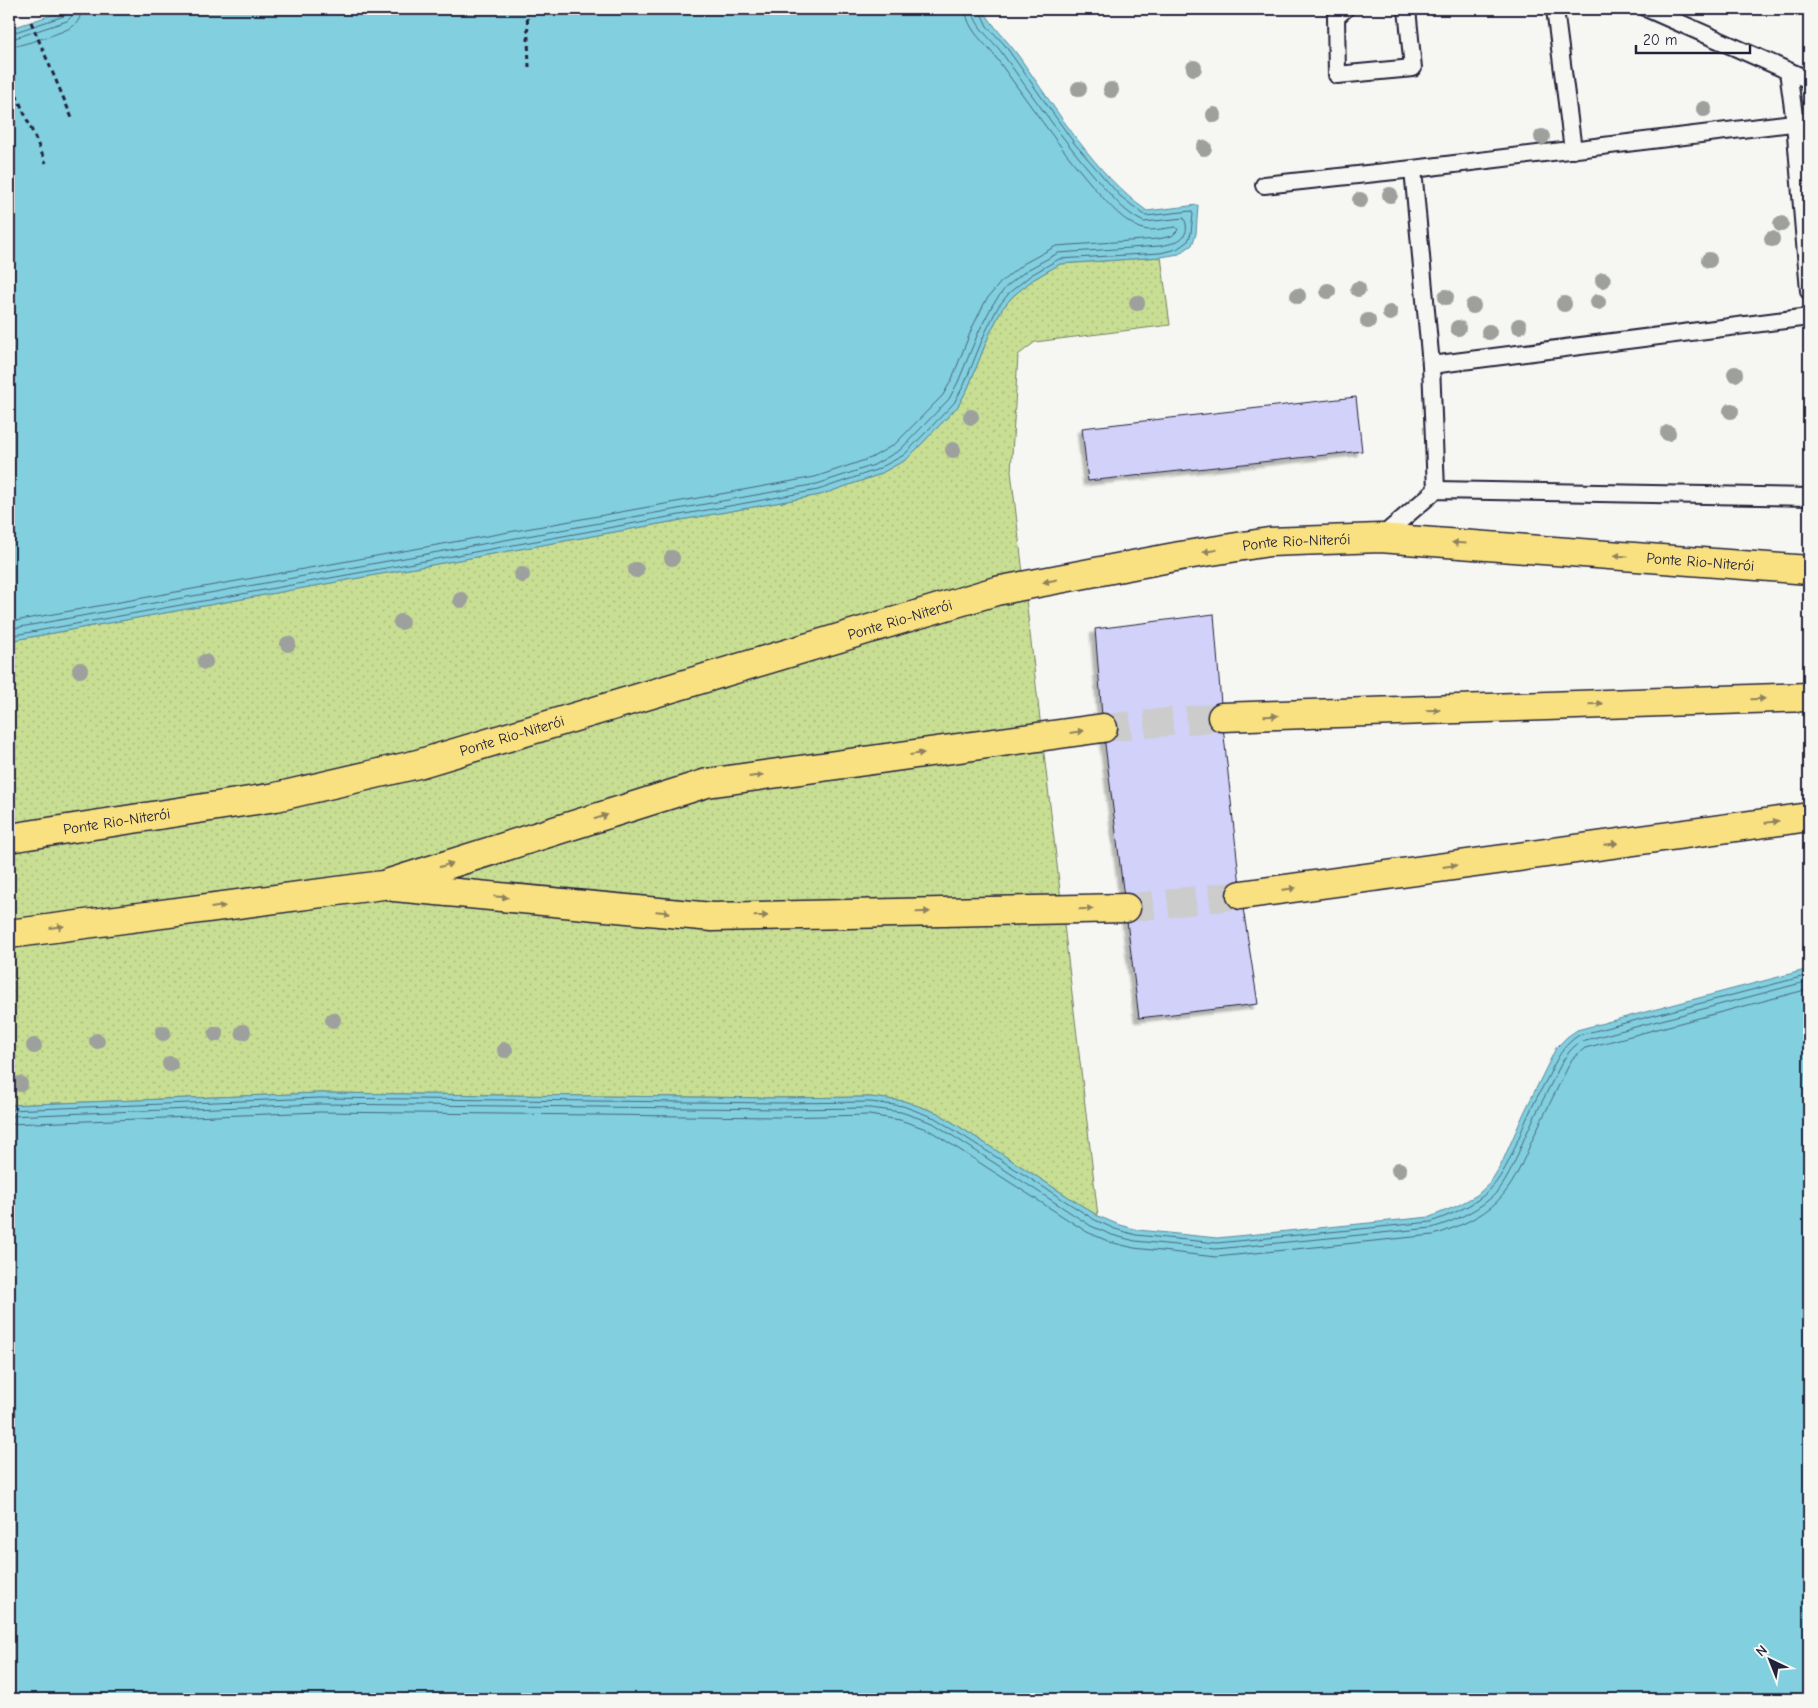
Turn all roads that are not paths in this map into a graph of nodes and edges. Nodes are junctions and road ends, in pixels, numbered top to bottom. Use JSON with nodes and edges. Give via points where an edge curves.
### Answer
{"nodes":[{"id":1,"x":1345,"y":9,"type":"edge"},
{"id":2,"x":1407,"y":9,"type":"edge"},
{"id":3,"x":1555,"y":9,"type":"edge"},
{"id":4,"x":1648,"y":9,"type":"edge"},
{"id":5,"x":1788,"y":71,"type":"junction"},
{"id":6,"x":1809,"y":80,"type":"edge"},
{"id":7,"x":1802,"y":122,"type":"edge"},
{"id":8,"x":1572,"y":150,"type":"junction"},
{"id":9,"x":1413,"y":169,"type":"junction"},
{"id":10,"x":1264,"y":185,"type":"dead end"},
{"id":11,"x":1809,"y":272,"type":"edge"},
{"id":12,"x":1809,"y":291,"type":"edge"},
{"id":13,"x":1809,"y":317,"type":"edge"},
{"id":14,"x":1431,"y":365,"type":"junction"},
{"id":15,"x":1436,"y":490,"type":"junction"},
{"id":16,"x":1809,"y":496,"type":"edge"},
{"id":17,"x":1380,"y":538,"type":"junction"},
{"id":18,"x":1809,"y":570,"type":"edge"},
{"id":19,"x":1809,"y":697,"type":"edge"},
{"id":20,"x":1222,"y":717,"type":"tunnel mouth"},
{"id":21,"x":1103,"y":728,"type":"tunnel mouth"},
{"id":22,"x":1809,"y":817,"type":"edge"},
{"id":23,"x":9,"y":838,"type":"edge"},
{"id":24,"x":383,"y":885,"type":"junction"},
{"id":25,"x":1241,"y":895,"type":"tunnel mouth"},
{"id":26,"x":1126,"y":908,"type":"tunnel mouth"},
{"id":27,"x":9,"y":934,"type":"edge"}],
"edges":[{"from":1,"to":2,"type":"lane","via":[[1336,17],[1337,75],[1412,68]]},
{"from":3,"to":8,"type":"lane"},
{"from":4,"to":5,"type":"lane"},
{"from":5,"to":6,"type":"lane"},
{"from":5,"to":7,"type":"lane"},
{"from":7,"to":8,"type":"lane"},
{"from":7,"to":11,"type":"lane"},
{"from":8,"to":9,"type":"lane"},
{"from":9,"to":10,"type":"lane"},
{"from":9,"to":14,"type":"lane"},
{"from":11,"to":12,"type":"lane"},
{"from":13,"to":14,"type":"lane"},
{"from":14,"to":15,"type":"lane"},
{"from":15,"to":16,"type":"lane"},
{"from":15,"to":17,"type":"lane"},
{"from":18,"to":17,"type":"highway","name":"Ponte Rio-Niterói","one_way":true},
{"from":17,"to":23,"type":"highway","name":"Ponte Rio-Niterói","one_way":true,"via":[[1268,542],[996,591],[418,764],[276,797]]},
{"from":20,"to":19,"type":"highway","one_way":true},
{"from":24,"to":21,"type":"highway","one_way":true,"via":[[707,783]]},
{"from":25,"to":22,"type":"highway","one_way":true},
{"from":24,"to":26,"type":"highway","one_way":true,"via":[[712,917]]},
{"from":27,"to":24,"type":"highway","one_way":true}]}
